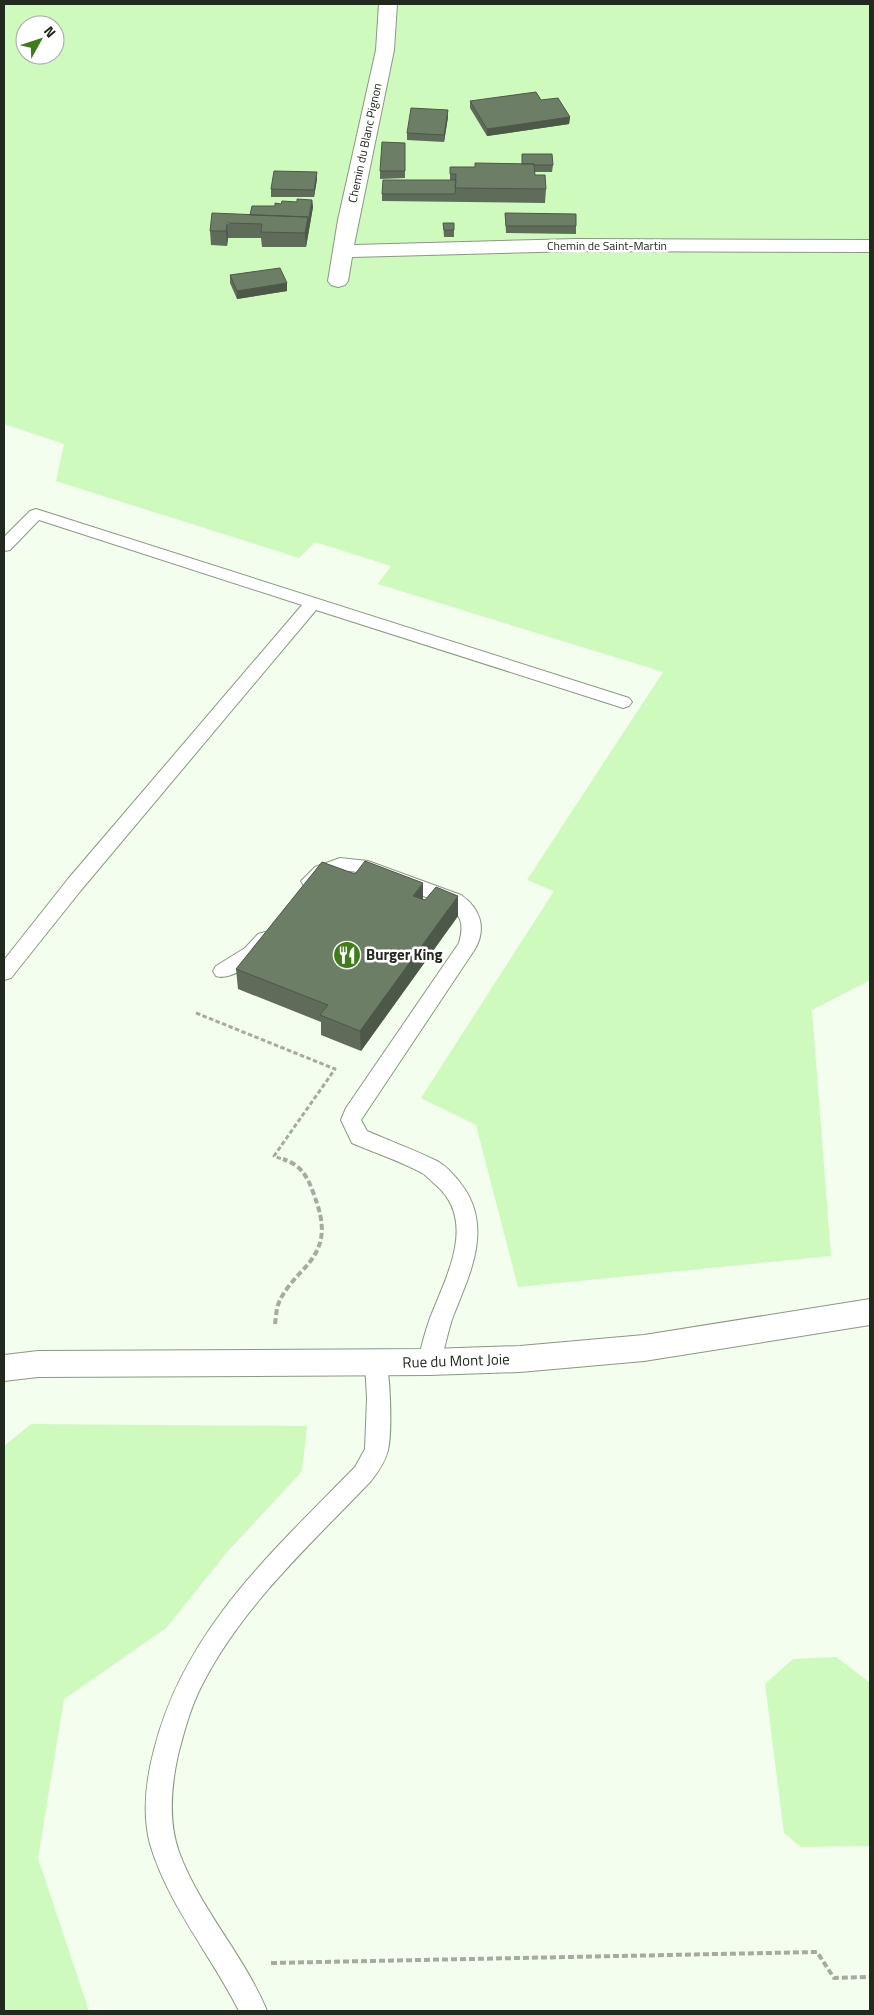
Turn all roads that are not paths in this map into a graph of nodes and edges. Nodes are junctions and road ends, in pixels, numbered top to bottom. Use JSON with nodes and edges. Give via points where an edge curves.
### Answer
{"nodes":[{"id":1,"x":388,"y":4,"type":"edge"},
{"id":2,"x":870,"y":246,"type":"edge"},
{"id":3,"x":344,"y":251,"type":"junction"},
{"id":4,"x":338,"y":281,"type":"dead end"},
{"id":5,"x":4,"y":546,"type":"edge"},
{"id":6,"x":313,"y":603,"type":"junction"},
{"id":7,"x":623,"y":702,"type":"dead end"},
{"id":8,"x":297,"y":898,"type":"edge"},
{"id":9,"x":279,"y":922,"type":"edge"},
{"id":10,"x":223,"y":971,"type":"dead end"},
{"id":11,"x":4,"y":973,"type":"edge"},
{"id":12,"x":870,"y":1312,"type":"edge"},
{"id":13,"x":4,"y":1359,"type":"edge"},
{"id":14,"x":428,"y":1362,"type":"junction"},
{"id":15,"x":376,"y":1363,"type":"junction"},
{"id":16,"x":38,"y":1364,"type":"junction"},
{"id":17,"x":4,"y":1368,"type":"edge"},
{"id":18,"x":253,"y":2011,"type":"edge"}],
"edges":[{"from":1,"to":3,"type":"street","name":"Chemin du Blanc Pignon","via":[[385,50]]},
{"from":2,"to":3,"type":"street","name":"Chemin de Saint-Martin","via":[[569,245]]},
{"from":3,"to":4,"type":"street","name":"Chemin du Blanc Pignon"},
{"from":5,"to":6,"type":"lane","via":[[36,514]]},
{"from":6,"to":7,"type":"lane"},
{"from":6,"to":11,"type":"lane","via":[[69,890]]},
{"from":8,"to":14,"type":"lane","via":[[322,870],[351,864],[454,900],[466,908],[472,919],[468,944],[351,1120],[359,1137],[431,1168],[451,1184],[465,1208],[468,1244]]},
{"from":9,"to":10,"type":"lane","via":[[252,953]]},
{"from":12,"to":14,"type":"street","name":"Rue du Mont Joie","via":[[601,1353],[478,1362]]},
{"from":13,"to":16,"type":"street","name":"Rue du Mont Joie"},
{"from":14,"to":15,"type":"street","name":"Rue du Mont Joie"},
{"from":15,"to":16,"type":"street","name":"Rue du Mont Joie"},
{"from":15,"to":18,"type":"lane","via":[[377,1449],[373,1460],[357,1481],[265,1574],[216,1637],[178,1710],[164,1755],[159,1818],[165,1850],[178,1881]]},
{"from":16,"to":17,"type":"street","name":"Rue du Mont Joie"}]}
